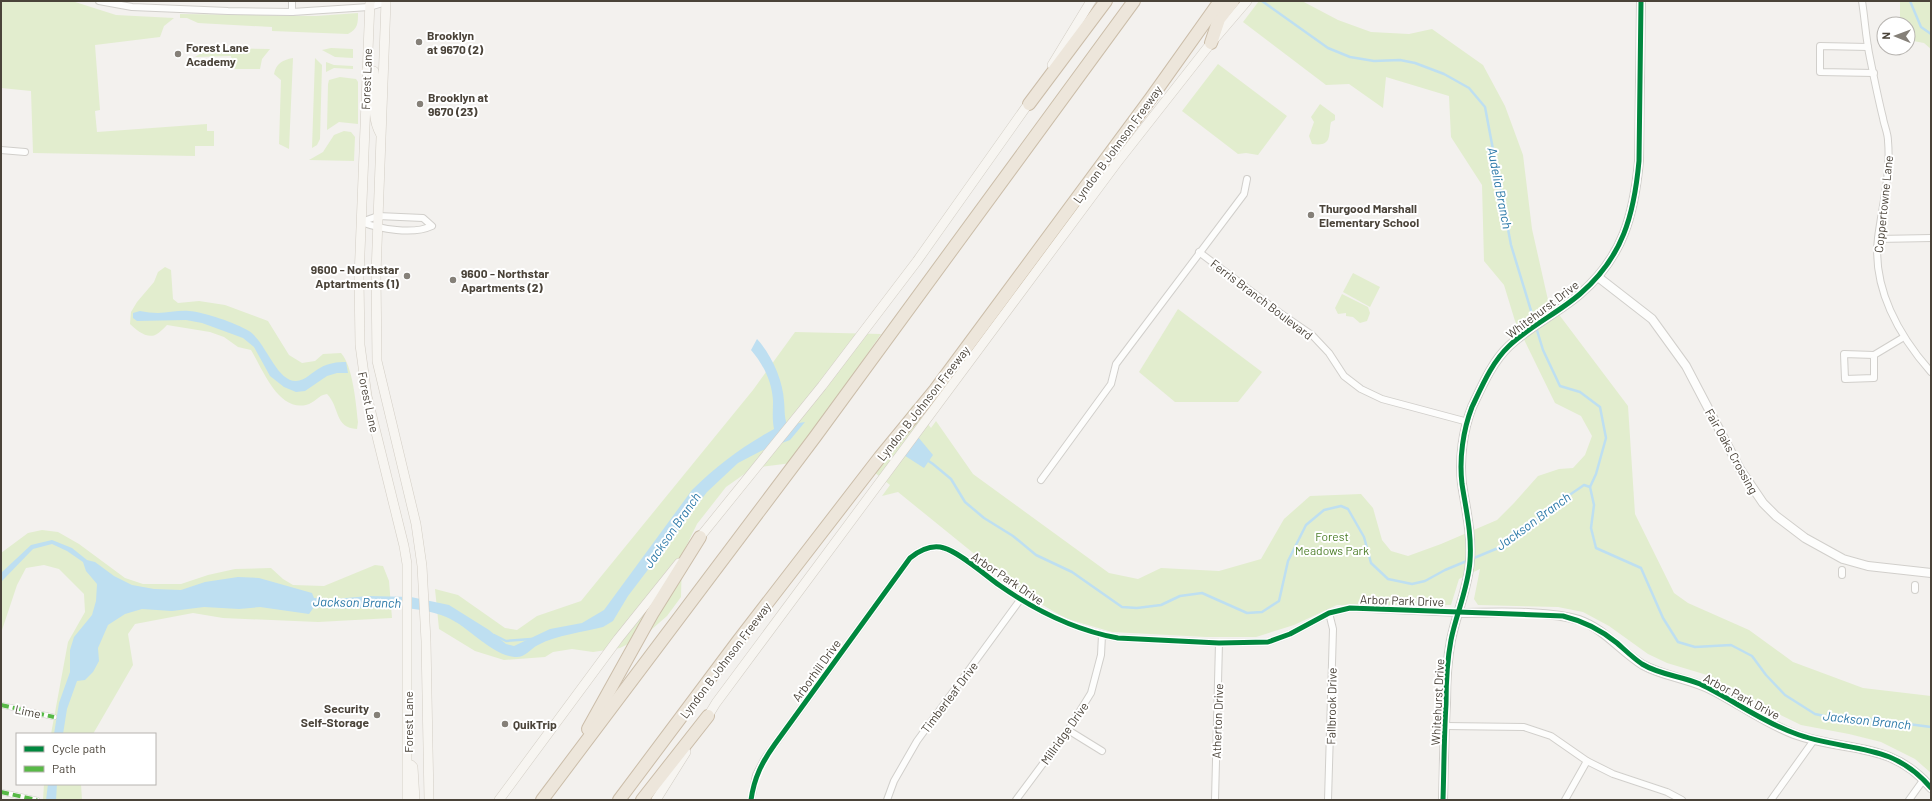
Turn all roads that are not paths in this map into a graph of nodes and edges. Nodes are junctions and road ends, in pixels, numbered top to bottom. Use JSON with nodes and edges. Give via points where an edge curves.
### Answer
{"nodes":[{"id":1,"x":99,"y":1,"type":"edge"},
{"id":2,"x":173,"y":1,"type":"edge"},
{"id":3,"x":292,"y":1,"type":"edge"},
{"id":4,"x":385,"y":1,"type":"edge"},
{"id":5,"x":1091,"y":1,"type":"edge"},
{"id":6,"x":1106,"y":1,"type":"edge"},
{"id":7,"x":1134,"y":1,"type":"edge"},
{"id":8,"x":1220,"y":1,"type":"edge"},
{"id":9,"x":1233,"y":1,"type":"edge"},
{"id":10,"x":1247,"y":1,"type":"edge"},
{"id":11,"x":1641,"y":1,"type":"edge"},
{"id":12,"x":1862,"y":1,"type":"edge"},
{"id":13,"x":370,"y":4,"type":"edge"},
{"id":14,"x":173,"y":9,"type":"junction"},
{"id":15,"x":292,"y":12,"type":"junction"},
{"id":16,"x":1211,"y":43,"type":"junction"},
{"id":17,"x":1868,"y":47,"type":"junction"},
{"id":18,"x":367,"y":69,"type":"junction"},
{"id":19,"x":1874,"y":73,"type":"junction"},
{"id":20,"x":1029,"y":104,"type":"junction"},
{"id":21,"x":381,"y":134,"type":"junction"},
{"id":22,"x":1,"y":150,"type":"edge"},
{"id":23,"x":25,"y":152,"type":"dead end"},
{"id":24,"x":1247,"y":179,"type":"dead end"},
{"id":25,"x":378,"y":216,"type":"junction"},
{"id":26,"x":361,"y":222,"type":"junction"},
{"id":27,"x":378,"y":229,"type":"junction"},
{"id":28,"x":1931,"y":238,"type":"edge"},
{"id":29,"x":1878,"y":239,"type":"junction"},
{"id":30,"x":1199,"y":252,"type":"junction"},
{"id":31,"x":1598,"y":276,"type":"junction"},
{"id":32,"x":1904,"y":337,"type":"junction"},
{"id":33,"x":1874,"y":355,"type":"junction"},
{"id":34,"x":1931,"y":372,"type":"edge"},
{"id":35,"x":1468,"y":422,"type":"junction"},
{"id":36,"x":394,"y":434,"type":"junction"},
{"id":37,"x":377,"y":438,"type":"junction"},
{"id":38,"x":1041,"y":480,"type":"dead end"},
{"id":39,"x":700,"y":537,"type":"junction"},
{"id":40,"x":910,"y":558,"type":"joint"},
{"id":41,"x":1931,"y":573,"type":"edge"},
{"id":42,"x":1020,"y":600,"type":"junction"},
{"id":43,"x":1329,"y":613,"type":"junction"},
{"id":44,"x":1458,"y":613,"type":"junction"},
{"id":45,"x":1102,"y":636,"type":"junction"},
{"id":46,"x":1219,"y":643,"type":"junction"},
{"id":47,"x":1,"y":705,"type":"edge"},
{"id":48,"x":708,"y":716,"type":"junction"},
{"id":49,"x":54,"y":717,"type":"dead end"},
{"id":50,"x":1445,"y":726,"type":"junction"},
{"id":51,"x":1068,"y":730,"type":"junction"},
{"id":52,"x":1814,"y":740,"type":"junction"},
{"id":53,"x":1102,"y":751,"type":"dead end"},
{"id":54,"x":1587,"y":761,"type":"junction"},
{"id":55,"x":408,"y":763,"type":"junction"},
{"id":56,"x":566,"y":769,"type":"junction"},
{"id":57,"x":1924,"y":779,"type":"junction"},
{"id":58,"x":1931,"y":788,"type":"edge"},
{"id":59,"x":1,"y":792,"type":"edge"},
{"id":60,"x":37,"y":800,"type":"edge"},
{"id":61,"x":407,"y":800,"type":"edge"},
{"id":62,"x":415,"y":800,"type":"edge"},
{"id":63,"x":429,"y":800,"type":"edge"},
{"id":64,"x":499,"y":800,"type":"edge"},
{"id":65,"x":542,"y":800,"type":"edge"},
{"id":66,"x":619,"y":800,"type":"edge"},
{"id":67,"x":642,"y":800,"type":"edge"},
{"id":68,"x":656,"y":800,"type":"edge"},
{"id":69,"x":751,"y":800,"type":"edge"},
{"id":70,"x":887,"y":800,"type":"edge"},
{"id":71,"x":1016,"y":800,"type":"edge"},
{"id":72,"x":1214,"y":800,"type":"edge"},
{"id":73,"x":1328,"y":800,"type":"edge"},
{"id":74,"x":1443,"y":800,"type":"edge"},
{"id":75,"x":1564,"y":800,"type":"edge"},
{"id":76,"x":1682,"y":800,"type":"edge"},
{"id":77,"x":1771,"y":800,"type":"edge"},
{"id":78,"x":1909,"y":800,"type":"edge"}],
"edges":[{"from":1,"to":14,"type":"street","via":[[132,7]]},
{"from":2,"to":14,"type":"street"},
{"from":3,"to":15,"type":"street"},
{"from":4,"to":13,"type":"street"},
{"from":4,"to":21,"type":"main road","name":"Forest Lane"},
{"from":5,"to":20,"type":"main road"},
{"from":6,"to":20,"type":"highway"},
{"from":7,"to":56,"type":"highway","via":[[815,437]]},
{"from":8,"to":66,"type":"highway","name":"Lyndon B Johnson Freeway","via":[[935,390],[738,641]]},
{"from":9,"to":16,"type":"highway","via":[[1219,19]]},
{"from":10,"to":16,"type":"main road"},
{"from":11,"to":31,"type":"street","name":"Whitehurst Drive","via":[[1639,161],[1636,188],[1630,218],[1618,246]]},
{"from":12,"to":17,"type":"street","name":"Coppertowne Lane"},
{"from":13,"to":15,"type":"street"},
{"from":13,"to":18,"type":"main road","name":"Forest Lane"},
{"from":14,"to":15,"type":"street"},
{"from":16,"to":48,"type":"main road","via":[[1116,164]]},
{"from":17,"to":19,"type":"street","name":"Coppertowne Lane"},
{"from":17,"to":19,"type":"street","via":[[1820,46],[1820,72]]},
{"from":18,"to":21,"type":"main road","via":[[374,71],[375,124]]},
{"from":18,"to":26,"type":"main road","name":"Forest Lane"},
{"from":19,"to":29,"type":"street","name":"Coppertowne Lane","via":[[1888,139],[1889,156]]},
{"from":20,"to":39,"type":"main road","via":[[917,261],[822,386]]},
{"from":21,"to":25,"type":"main road","name":"Forest Lane"},
{"from":22,"to":23,"type":"street"},
{"from":24,"to":30,"type":"street","via":[[1244,194]]},
{"from":25,"to":26,"type":"street"},
{"from":25,"to":27,"type":"main road","name":"Forest Lane"},
{"from":25,"to":27,"type":"street","via":[[423,218],[432,226],[423,230]]},
{"from":26,"to":27,"type":"street"},
{"from":26,"to":37,"type":"main road","name":"Forest Lane","via":[[360,345],[362,371]]},
{"from":27,"to":36,"type":"main road","name":"Forest Lane","via":[[378,361]]},
{"from":28,"to":29,"type":"street"},
{"from":29,"to":32,"type":"street","name":"Coppertowne Lane","via":[[1878,264],[1882,285],[1891,313]]},
{"from":30,"to":35,"type":"street","name":"Ferris Branch Boulevard","via":[[1312,335],[1329,353],[1344,376],[1360,389],[1382,399]]},
{"from":30,"to":38,"type":"street","via":[[1116,364],[1111,384]]},
{"from":31,"to":35,"type":"street","name":"Whitehurst Drive","via":[[1581,294],[1518,338],[1498,358],[1484,382]]},
{"from":31,"to":41,"type":"street","name":"Fair Oaks Crossing","via":[[1652,319],[1686,366],[1740,469],[1763,504],[1776,516],[1805,538],[1843,559],[1868,566]]},
{"from":32,"to":33,"type":"street"},
{"from":32,"to":34,"type":"street","name":"Coppertowne Lane"},
{"from":33,"to":33,"type":"street","via":[[1874,378],[1845,379],[1844,354]]},
{"from":35,"to":44,"type":"street","name":"Whitehurst Drive","via":[[1463,443],[1462,482],[1470,530],[1470,561]]},
{"from":36,"to":37,"type":"main road"},
{"from":36,"to":63,"type":"main road","name":"Forest Lane","via":[[416,524],[422,566]]},
{"from":37,"to":55,"type":"main road","name":"Forest Lane","via":[[404,546],[407,568]]},
{"from":39,"to":56,"type":"highway","via":[[652,614]]},
{"from":39,"to":64,"type":"main road","via":[[618,638]]},
{"from":40,"to":42,"type":"street","name":"Arbor Park Drive","via":[[926,548],[945,548]]},
{"from":40,"to":69,"type":"street","name":"Arborhill Drive","via":[[765,758],[756,775]]},
{"from":42,"to":45,"type":"street","name":"Arbor Park Drive","via":[[1061,622]]},
{"from":42,"to":70,"type":"street","name":"Timberleaf Drive","via":[[917,741],[894,781]]},
{"from":43,"to":44,"type":"street","name":"Arbor Park Drive","via":[[1350,608]]},
{"from":43,"to":46,"type":"street","name":"Arbor Park Drive","via":[[1290,634],[1268,642]]},
{"from":43,"to":73,"type":"street","name":"Fallbrook Drive","via":[[1332,629]]},
{"from":44,"to":50,"type":"street","name":"Whitehurst Drive","via":[[1447,668]]},
{"from":44,"to":52,"type":"street","name":"Arbor Park Drive","via":[[1540,614],[1580,620],[1600,630],[1643,665],[1715,691],[1774,725]]},
{"from":45,"to":46,"type":"street","name":"Arbor Park Drive","via":[[1135,640]]},
{"from":45,"to":51,"type":"street","name":"Millridge Drive","via":[[1101,655],[1091,693]]},
{"from":46,"to":72,"type":"street","name":"Atherton Drive"},
{"from":47,"to":49,"type":"street","name":"Lime"},
{"from":48,"to":67,"type":"highway"},
{"from":48,"to":68,"type":"main road"},
{"from":50,"to":54,"type":"street","via":[[1524,727],[1551,736]]},
{"from":50,"to":74,"type":"street","name":"Whitehurst Drive"},
{"from":51,"to":53,"type":"street"},
{"from":51,"to":71,"type":"street","name":"Millridge Drive"},
{"from":52,"to":57,"type":"street","name":"Arbor Park Drive","via":[[1890,756],[1910,767]]},
{"from":52,"to":77,"type":"street"},
{"from":54,"to":75,"type":"street"},
{"from":54,"to":76,"type":"street"},
{"from":55,"to":61,"type":"main road","name":"Forest Lane"},
{"from":55,"to":62,"type":"main road","via":[[413,767]]},
{"from":56,"to":65,"type":"highway"},
{"from":57,"to":58,"type":"street","name":"Arbor Park Drive"},
{"from":57,"to":78,"type":"street"},
{"from":59,"to":60,"type":"street"}]}
